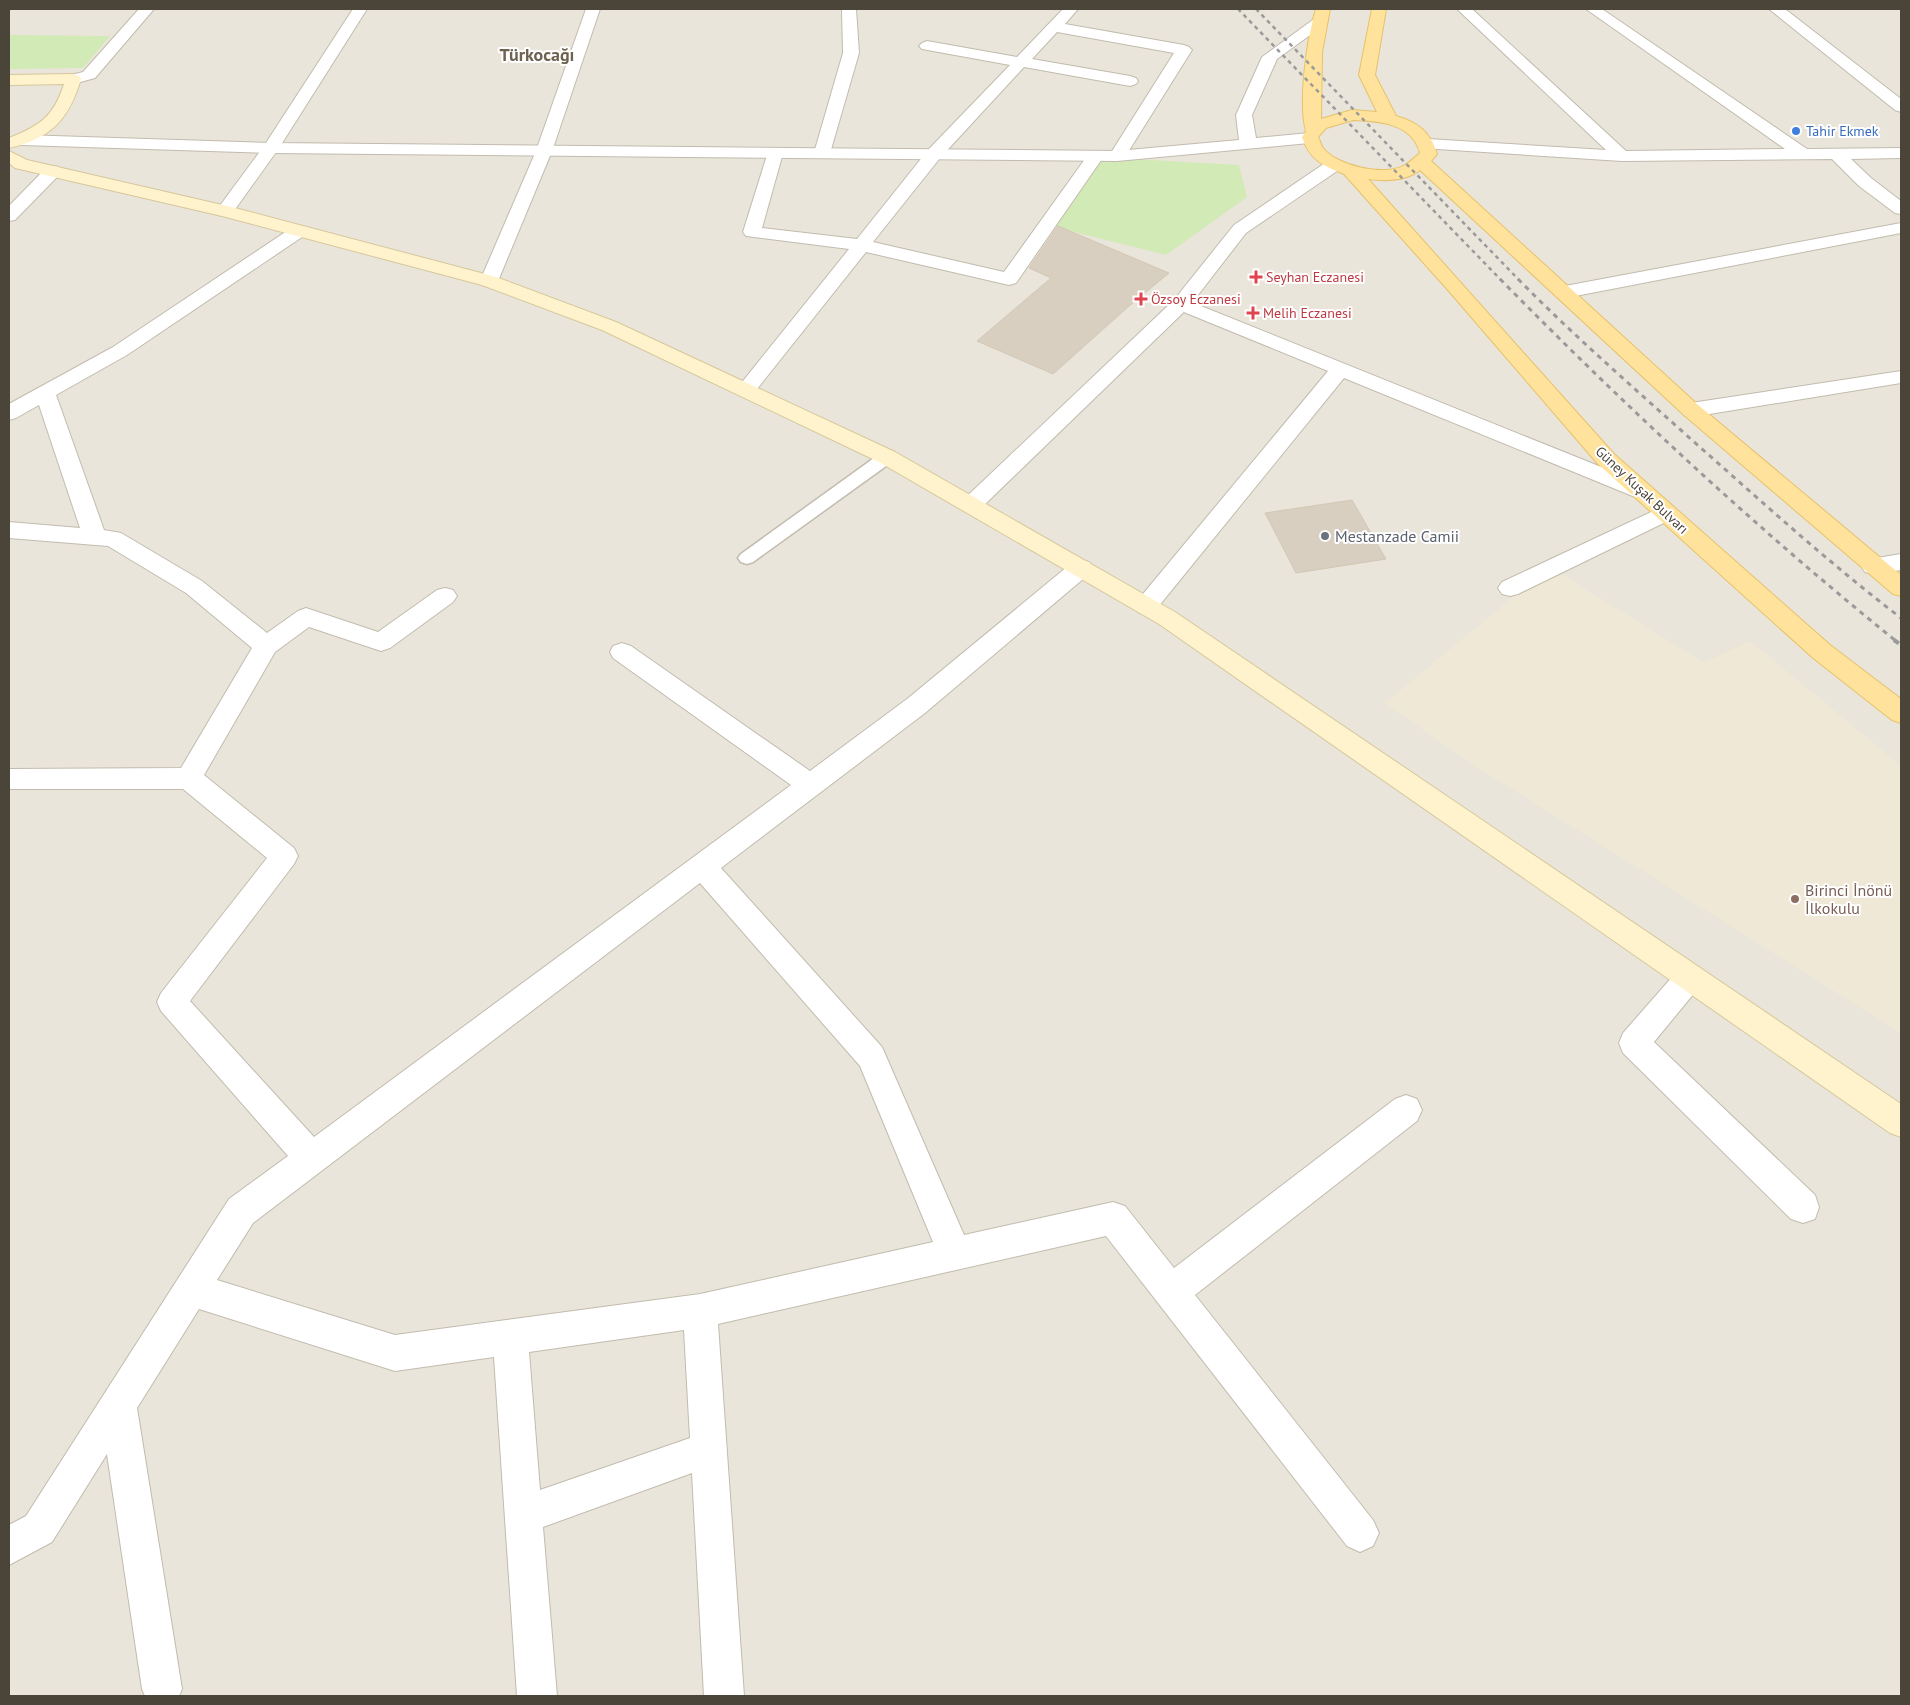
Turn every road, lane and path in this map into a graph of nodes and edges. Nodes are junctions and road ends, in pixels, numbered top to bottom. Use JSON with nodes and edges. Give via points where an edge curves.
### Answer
{"nodes":[{"id":1,"x":147,"y":9,"type":"edge"},
{"id":2,"x":360,"y":9,"type":"edge"},
{"id":3,"x":593,"y":9,"type":"edge"},
{"id":4,"x":849,"y":9,"type":"edge"},
{"id":5,"x":1071,"y":9,"type":"edge"},
{"id":6,"x":1379,"y":9,"type":"edge"},
{"id":7,"x":1464,"y":9,"type":"edge"},
{"id":8,"x":1594,"y":9,"type":"edge"},
{"id":9,"x":1776,"y":9,"type":"edge"},
{"id":10,"x":1321,"y":16,"type":"edge"},
{"id":11,"x":1054,"y":27,"type":"junction"},
{"id":12,"x":927,"y":46,"type":"dead end"},
{"id":13,"x":1020,"y":62,"type":"junction"},
{"id":14,"x":73,"y":79,"type":"junction"},
{"id":15,"x":9,"y":80,"type":"edge"},
{"id":16,"x":1130,"y":81,"type":"dead end"},
{"id":17,"x":1901,"y":107,"type":"edge"},
{"id":18,"x":1389,"y":119,"type":"junction"},
{"id":19,"x":1311,"y":134,"type":"junction"},
{"id":20,"x":15,"y":141,"type":"edge"},
{"id":21,"x":1248,"y":144,"type":"junction"},
{"id":22,"x":271,"y":148,"type":"junction"},
{"id":23,"x":544,"y":151,"type":"junction"},
{"id":24,"x":775,"y":153,"type":"junction"},
{"id":25,"x":822,"y":153,"type":"junction"},
{"id":26,"x":1802,"y":153,"type":"junction"},
{"id":27,"x":1836,"y":153,"type":"junction"},
{"id":28,"x":1901,"y":153,"type":"edge"},
{"id":29,"x":934,"y":154,"type":"junction"},
{"id":30,"x":1426,"y":154,"type":"junction"},
{"id":31,"x":9,"y":156,"type":"edge"},
{"id":32,"x":1096,"y":156,"type":"junction"},
{"id":33,"x":1117,"y":156,"type":"junction"},
{"id":34,"x":1622,"y":156,"type":"junction"},
{"id":35,"x":1342,"y":168,"type":"junction"},
{"id":36,"x":53,"y":171,"type":"junction"},
{"id":37,"x":1901,"y":209,"type":"edge"},
{"id":38,"x":225,"y":212,"type":"junction"},
{"id":39,"x":9,"y":216,"type":"edge"},
{"id":40,"x":1901,"y":228,"type":"edge"},
{"id":41,"x":300,"y":231,"type":"junction"},
{"id":42,"x":861,"y":245,"type":"junction"},
{"id":43,"x":489,"y":281,"type":"junction"},
{"id":44,"x":1565,"y":292,"type":"junction"},
{"id":45,"x":1182,"y":304,"type":"junction"},
{"id":46,"x":1341,"y":369,"type":"junction"},
{"id":47,"x":1901,"y":377,"type":"edge"},
{"id":48,"x":746,"y":390,"type":"junction"},
{"id":49,"x":45,"y":392,"type":"junction"},
{"id":50,"x":1691,"y":410,"type":"junction"},
{"id":51,"x":9,"y":413,"type":"edge"},
{"id":52,"x":887,"y":457,"type":"junction"},
{"id":53,"x":1643,"y":492,"type":"junction"},
{"id":54,"x":971,"y":505,"type":"junction"},
{"id":55,"x":1666,"y":513,"type":"junction"},
{"id":56,"x":9,"y":530,"type":"edge"},
{"id":57,"x":95,"y":538,"type":"junction"},
{"id":58,"x":747,"y":558,"type":"dead end"},
{"id":59,"x":1901,"y":562,"type":"edge"},
{"id":60,"x":1873,"y":566,"type":"junction"},
{"id":61,"x":1081,"y":568,"type":"junction"},
{"id":62,"x":1510,"y":588,"type":"dead end"},
{"id":63,"x":1901,"y":588,"type":"edge"},
{"id":64,"x":445,"y":596,"type":"dead end"},
{"id":65,"x":1146,"y":606,"type":"junction"},
{"id":66,"x":266,"y":646,"type":"junction"},
{"id":67,"x":622,"y":652,"type":"dead end"},
{"id":68,"x":1901,"y":713,"type":"edge"},
{"id":69,"x":189,"y":778,"type":"junction"},
{"id":70,"x":9,"y":779,"type":"edge"},
{"id":71,"x":810,"y":786,"type":"junction"},
{"id":72,"x":702,"y":866,"type":"junction"},
{"id":73,"x":1690,"y":977,"type":"junction"},
{"id":74,"x":1406,"y":1110,"type":"dead end"},
{"id":75,"x":1901,"y":1122,"type":"edge"},
{"id":76,"x":311,"y":1158,"type":"junction"},
{"id":77,"x":1803,"y":1206,"type":"dead end"},
{"id":78,"x":956,"y":1253,"type":"junction"},
{"id":79,"x":191,"y":1289,"type":"junction"},
{"id":80,"x":1171,"y":1292,"type":"junction"},
{"id":81,"x":700,"y":1312,"type":"junction"},
{"id":82,"x":510,"y":1336,"type":"junction"},
{"id":83,"x":118,"y":1404,"type":"junction"},
{"id":84,"x":709,"y":1449,"type":"junction"},
{"id":85,"x":523,"y":1515,"type":"junction"},
{"id":86,"x":1360,"y":1533,"type":"dead end"},
{"id":87,"x":9,"y":1546,"type":"edge"},
{"id":88,"x":162,"y":1688,"type":"dead end"},
{"id":89,"x":537,"y":1696,"type":"edge"},
{"id":90,"x":724,"y":1696,"type":"edge"}],
"edges":[{"from":1,"to":14,"type":"street","via":[[89,75]]},
{"from":2,"to":22,"type":"street"},
{"from":3,"to":23,"type":"street"},
{"from":4,"to":25,"type":"street","via":[[851,54]]},
{"from":5,"to":11,"type":"street"},
{"from":6,"to":18,"type":"main road","via":[[1367,75]]},
{"from":7,"to":34,"type":"street"},
{"from":8,"to":26,"type":"street"},
{"from":9,"to":17,"type":"street"},
{"from":10,"to":19,"type":"main road"},
{"from":10,"to":21,"type":"street","via":[[1270,57],[1244,115]]},
{"from":11,"to":13,"type":"street"},
{"from":11,"to":33,"type":"street","via":[[1184,50]]},
{"from":12,"to":13,"type":"street"},
{"from":13,"to":16,"type":"street"},
{"from":13,"to":29,"type":"street"},
{"from":14,"to":15,"type":"main road"},
{"from":14,"to":20,"type":"main road","via":[[57,116]]},
{"from":18,"to":19,"type":"main road","via":[[1352,115],[1335,117],[1321,122]]},
{"from":18,"to":30,"type":"main road","via":[[1420,134]]},
{"from":19,"to":21,"type":"street"},
{"from":19,"to":35,"type":"main road","name":"Güney Kuşak Bulvarı","via":[[1312,148],[1320,157]]},
{"from":20,"to":22,"type":"street"},
{"from":21,"to":33,"type":"street"},
{"from":22,"to":23,"type":"street"},
{"from":22,"to":38,"type":"street"},
{"from":23,"to":24,"type":"street"},
{"from":23,"to":43,"type":"street"},
{"from":24,"to":25,"type":"street"},
{"from":24,"to":42,"type":"street","via":[[752,232]]},
{"from":25,"to":29,"type":"street"},
{"from":26,"to":27,"type":"street"},
{"from":26,"to":34,"type":"street"},
{"from":27,"to":28,"type":"street"},
{"from":27,"to":37,"type":"street","via":[[1865,182]]},
{"from":29,"to":32,"type":"street"},
{"from":29,"to":42,"type":"street"},
{"from":30,"to":34,"type":"street"},
{"from":30,"to":35,"type":"main road","via":[[1410,170],[1393,174],[1372,175]]},
{"from":30,"to":44,"type":"main road"},
{"from":31,"to":36,"type":"main road","via":[[21,164]]},
{"from":32,"to":33,"type":"street"},
{"from":32,"to":42,"type":"street","via":[[1009,279]]},
{"from":35,"to":45,"type":"street","via":[[1240,229]]},
{"from":35,"to":53,"type":"main road","name":"Güney Kuşak Bulvarı","via":[[1455,286],[1606,458]]},
{"from":36,"to":38,"type":"main road"},
{"from":36,"to":39,"type":"street"},
{"from":38,"to":41,"type":"main road"},
{"from":40,"to":44,"type":"street"},
{"from":41,"to":43,"type":"main road"},
{"from":41,"to":49,"type":"street","via":[[120,351]]},
{"from":42,"to":48,"type":"street"},
{"from":43,"to":48,"type":"main road","via":[[609,326]]},
{"from":44,"to":50,"type":"main road"},
{"from":45,"to":46,"type":"street"},
{"from":45,"to":54,"type":"street"},
{"from":46,"to":53,"type":"street"},
{"from":46,"to":65,"type":"street"},
{"from":47,"to":50,"type":"street"},
{"from":48,"to":52,"type":"main road"},
{"from":49,"to":51,"type":"street"},
{"from":49,"to":57,"type":"street"},
{"from":50,"to":60,"type":"main road"},
{"from":52,"to":54,"type":"main road"},
{"from":52,"to":58,"type":"lane"},
{"from":53,"to":55,"type":"main road","name":"Güney Kuşak Bulvarı"},
{"from":54,"to":61,"type":"main road"},
{"from":55,"to":62,"type":"street"},
{"from":55,"to":68,"type":"main road","name":"Güney Kuşak Bulvarı","via":[[1821,651]]},
{"from":56,"to":57,"type":"street"},
{"from":57,"to":66,"type":"street","via":[[114,539],[194,587]]},
{"from":59,"to":60,"type":"street"},
{"from":60,"to":63,"type":"main road"},
{"from":61,"to":65,"type":"main road"},
{"from":61,"to":71,"type":"street","via":[[916,706]]},
{"from":64,"to":66,"type":"street","via":[[381,642],[306,617]]},
{"from":65,"to":73,"type":"main road"},
{"from":66,"to":69,"type":"street"},
{"from":67,"to":71,"type":"street"},
{"from":69,"to":70,"type":"street"},
{"from":69,"to":76,"type":"street","via":[[284,856],[172,1002]]},
{"from":71,"to":72,"type":"street"},
{"from":72,"to":76,"type":"street"},
{"from":72,"to":78,"type":"street","via":[[871,1057]]},
{"from":73,"to":75,"type":"main road"},
{"from":73,"to":77,"type":"street","via":[[1634,1043]]},
{"from":74,"to":80,"type":"street"},
{"from":76,"to":79,"type":"street","via":[[241,1210]]},
{"from":78,"to":80,"type":"street","via":[[1113,1218]]},
{"from":78,"to":81,"type":"street"},
{"from":79,"to":82,"type":"street","via":[[395,1353]]},
{"from":79,"to":83,"type":"street"},
{"from":80,"to":86,"type":"street"},
{"from":81,"to":82,"type":"street"},
{"from":81,"to":84,"type":"street"},
{"from":82,"to":85,"type":"street"},
{"from":83,"to":87,"type":"street","via":[[39,1529]]},
{"from":83,"to":88,"type":"street"},
{"from":84,"to":85,"type":"street"},
{"from":84,"to":90,"type":"street"},
{"from":85,"to":89,"type":"street"}]}
